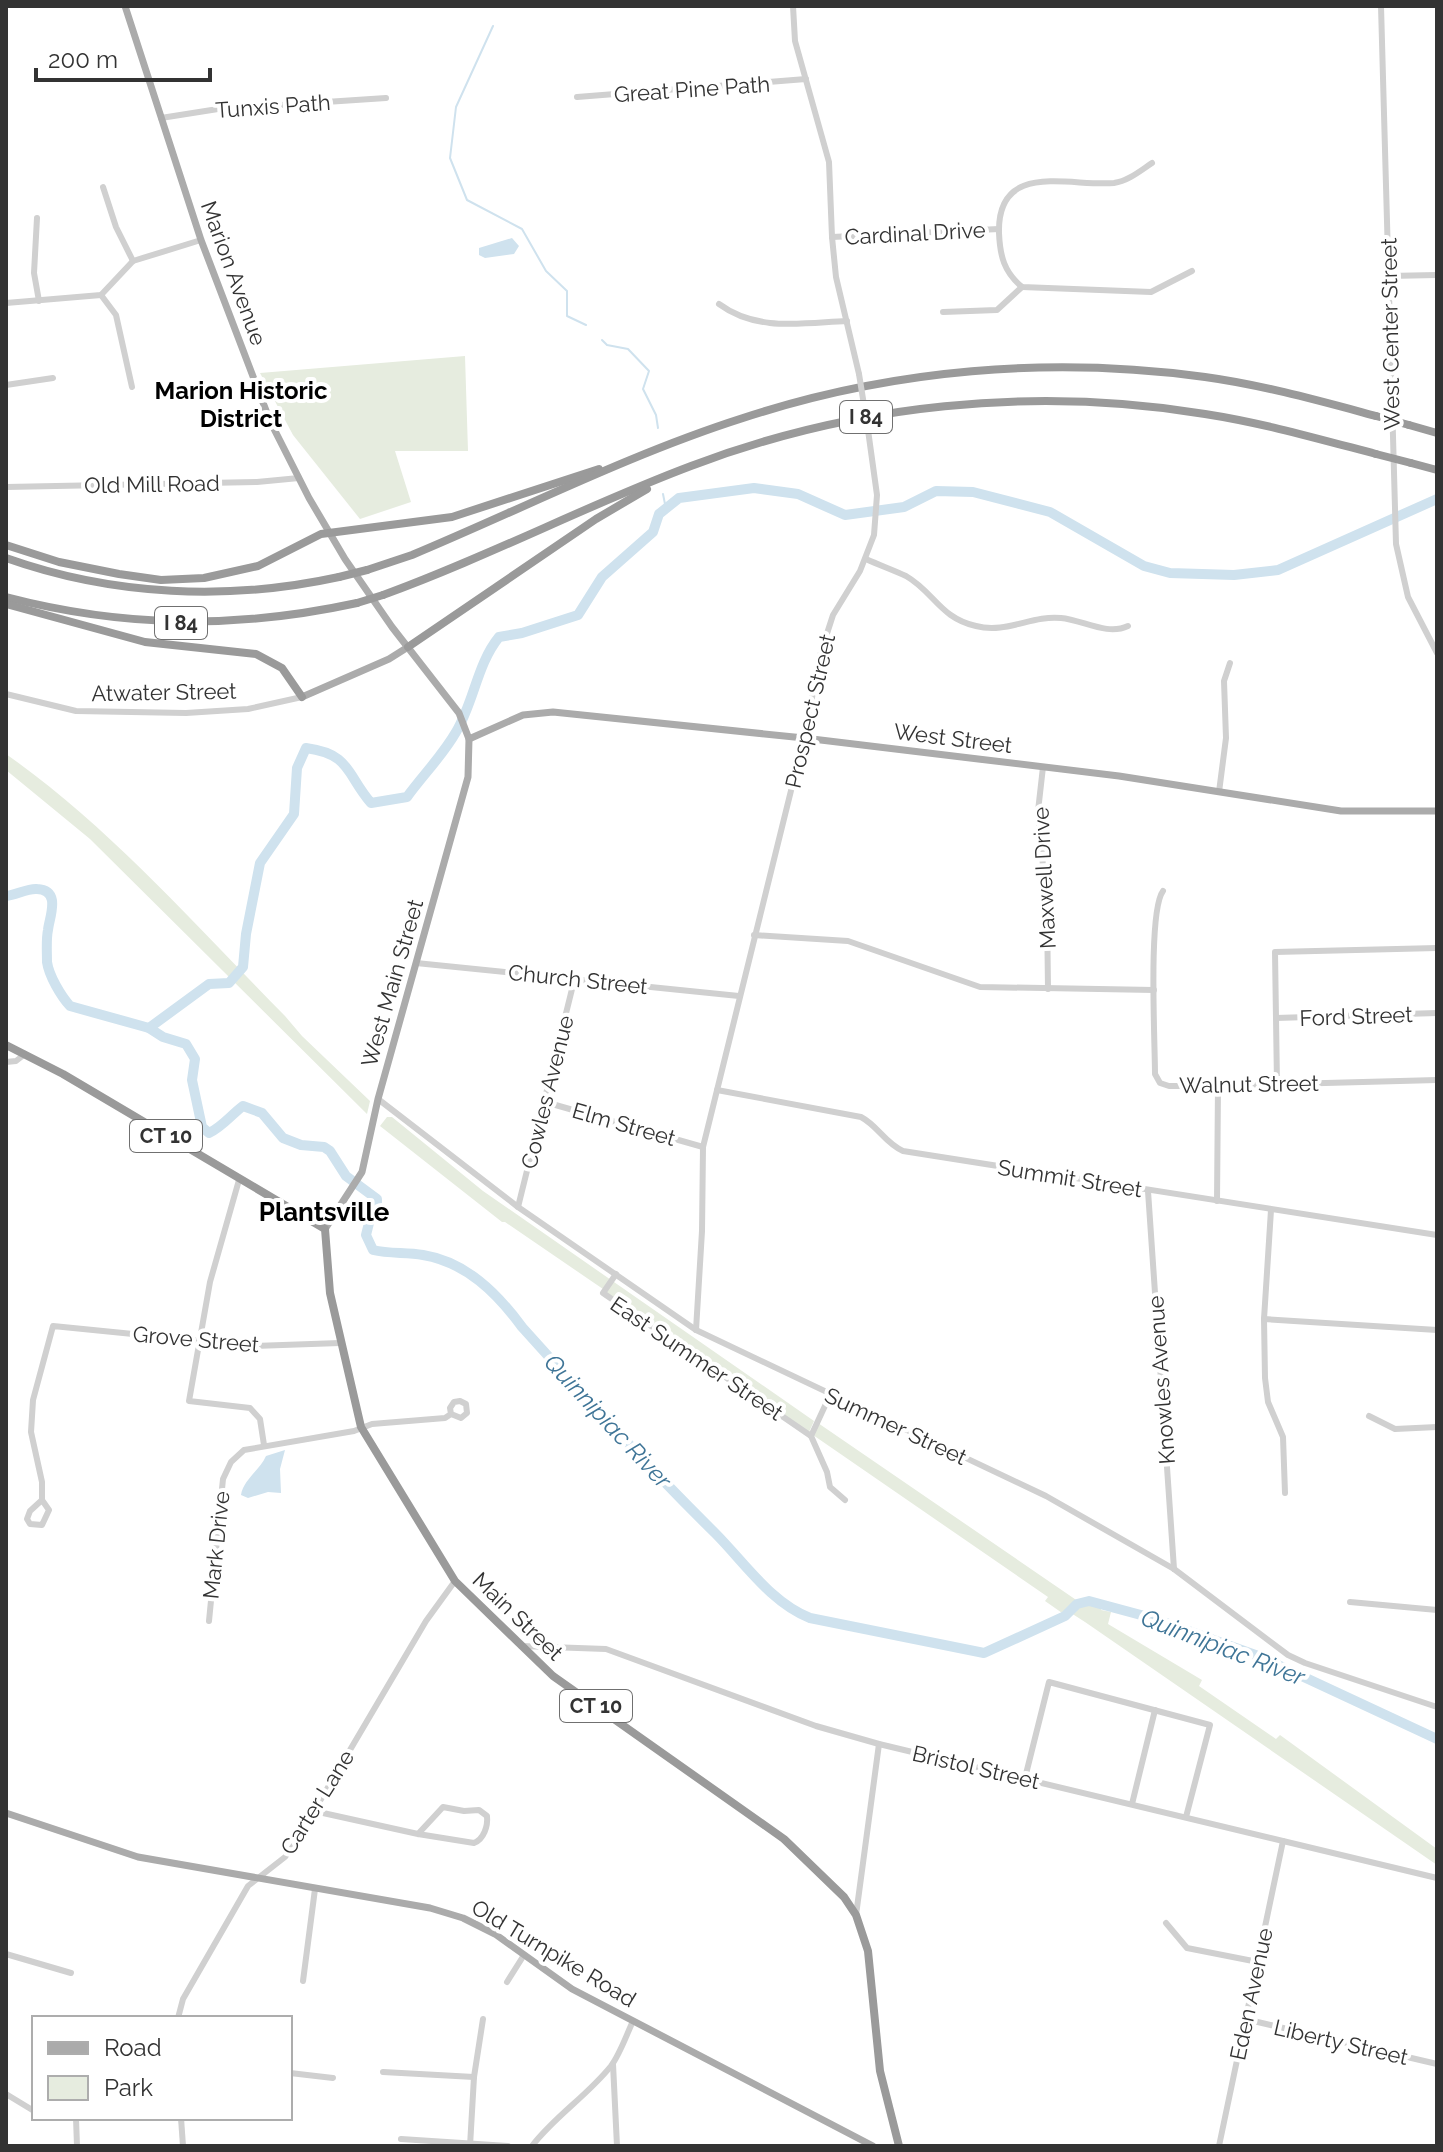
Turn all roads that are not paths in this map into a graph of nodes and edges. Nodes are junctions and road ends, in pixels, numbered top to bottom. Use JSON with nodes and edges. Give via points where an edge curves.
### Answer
{"nodes":[{"id":1,"x":125,"y":6,"type":"edge"},
{"id":2,"x":793,"y":6,"type":"edge"},
{"id":3,"x":1381,"y":6,"type":"edge"},
{"id":4,"x":806,"y":79,"type":"junction"},
{"id":5,"x":577,"y":97,"type":"dead end"},
{"id":6,"x":386,"y":98,"type":"dead end"},
{"id":7,"x":161,"y":118,"type":"junction"},
{"id":8,"x":1152,"y":163,"type":"dead end"},
{"id":9,"x":103,"y":187,"type":"dead end"},
{"id":10,"x":37,"y":218,"type":"dead end"},
{"id":11,"x":999,"y":229,"type":"junction"},
{"id":12,"x":832,"y":237,"type":"junction"},
{"id":13,"x":201,"y":240,"type":"junction"},
{"id":14,"x":133,"y":261,"type":"junction"},
{"id":15,"x":1192,"y":271,"type":"dead end"},
{"id":16,"x":1437,"y":275,"type":"edge"},
{"id":17,"x":1388,"y":276,"type":"junction"},
{"id":18,"x":1022,"y":287,"type":"junction"},
{"id":19,"x":101,"y":295,"type":"junction"},
{"id":20,"x":39,"y":301,"type":"junction"},
{"id":21,"x":6,"y":303,"type":"edge"},
{"id":22,"x":719,"y":304,"type":"dead end"},
{"id":23,"x":943,"y":312,"type":"dead end"},
{"id":24,"x":847,"y":321,"type":"junction"},
{"id":25,"x":53,"y":378,"type":"dead end"},
{"id":26,"x":6,"y":385,"type":"edge"},
{"id":27,"x":132,"y":387,"type":"dead end"},
{"id":28,"x":1437,"y":433,"type":"edge"},
{"id":29,"x":652,"y":452,"type":"junction"},
{"id":30,"x":691,"y":466,"type":"junction"},
{"id":31,"x":1437,"y":470,"type":"edge"},
{"id":32,"x":299,"y":478,"type":"junction"},
{"id":33,"x":6,"y":487,"type":"edge"},
{"id":34,"x":329,"y":532,"type":"junction"},
{"id":35,"x":6,"y":545,"type":"edge"},
{"id":36,"x":6,"y":558,"type":"edge"},
{"id":37,"x":866,"y":559,"type":"junction"},
{"id":38,"x":6,"y":597,"type":"edge"},
{"id":39,"x":6,"y":604,"type":"edge"},
{"id":40,"x":1128,"y":626,"type":"dead end"},
{"id":41,"x":408,"y":647,"type":"junction"},
{"id":42,"x":1437,"y":653,"type":"edge"},
{"id":43,"x":1230,"y":663,"type":"dead end"},
{"id":44,"x":6,"y":694,"type":"edge"},
{"id":45,"x":302,"y":697,"type":"junction"},
{"id":46,"x":804,"y":738,"type":"junction"},
{"id":47,"x":469,"y":739,"type":"junction"},
{"id":48,"x":1043,"y":767,"type":"junction"},
{"id":49,"x":1219,"y":792,"type":"junction"},
{"id":50,"x":1437,"y":811,"type":"edge"},
{"id":51,"x":1163,"y":891,"type":"dead end"},
{"id":52,"x":754,"y":935,"type":"junction"},
{"id":53,"x":1437,"y":948,"type":"edge"},
{"id":54,"x":416,"y":963,"type":"junction"},
{"id":55,"x":575,"y":977,"type":"junction"},
{"id":56,"x":1048,"y":989,"type":"junction"},
{"id":57,"x":1154,"y":990,"type":"junction"},
{"id":58,"x":739,"y":996,"type":"junction"},
{"id":59,"x":1437,"y":1013,"type":"edge"},
{"id":60,"x":1276,"y":1018,"type":"junction"},
{"id":61,"x":6,"y":1045,"type":"edge"},
{"id":62,"x":25,"y":1054,"type":"junction"},
{"id":63,"x":6,"y":1062,"type":"edge"},
{"id":64,"x":1437,"y":1080,"type":"edge"},
{"id":65,"x":1277,"y":1084,"type":"junction"},
{"id":66,"x":1218,"y":1086,"type":"junction"},
{"id":67,"x":717,"y":1090,"type":"junction"},
{"id":68,"x":378,"y":1099,"type":"junction"},
{"id":69,"x":545,"y":1102,"type":"junction"},
{"id":70,"x":703,"y":1147,"type":"junction"},
{"id":71,"x":239,"y":1180,"type":"junction"},
{"id":72,"x":1148,"y":1191,"type":"junction"},
{"id":73,"x":1217,"y":1201,"type":"junction"},
{"id":74,"x":518,"y":1207,"type":"junction"},
{"id":75,"x":1271,"y":1210,"type":"junction"},
{"id":76,"x":325,"y":1229,"type":"junction"},
{"id":77,"x":1437,"y":1235,"type":"edge"},
{"id":78,"x":616,"y":1274,"type":"junction"},
{"id":79,"x":1264,"y":1319,"type":"junction"},
{"id":80,"x":696,"y":1330,"type":"junction"},
{"id":81,"x":1437,"y":1330,"type":"edge"},
{"id":82,"x":200,"y":1340,"type":"junction"},
{"id":83,"x":340,"y":1343,"type":"junction"},
{"id":84,"x":830,"y":1395,"type":"junction"},
{"id":85,"x":451,"y":1414,"type":"dead end"},
{"id":86,"x":1369,"y":1416,"type":"dead end"},
{"id":87,"x":361,"y":1427,"type":"junction"},
{"id":88,"x":1437,"y":1427,"type":"edge"},
{"id":89,"x":811,"y":1436,"type":"junction"},
{"id":90,"x":264,"y":1445,"type":"junction"},
{"id":91,"x":1285,"y":1493,"type":"dead end"},
{"id":92,"x":42,"y":1500,"type":"dead end"},
{"id":93,"x":845,"y":1500,"type":"dead end"},
{"id":94,"x":1174,"y":1569,"type":"junction"},
{"id":95,"x":455,"y":1581,"type":"junction"},
{"id":96,"x":1350,"y":1602,"type":"dead end"},
{"id":97,"x":1437,"y":1610,"type":"edge"},
{"id":98,"x":209,"y":1621,"type":"dead end"},
{"id":99,"x":521,"y":1646,"type":"junction"},
{"id":100,"x":1437,"y":1707,"type":"edge"},
{"id":101,"x":1155,"y":1710,"type":"junction"},
{"id":102,"x":879,"y":1744,"type":"junction"},
{"id":103,"x":1025,"y":1778,"type":"junction"},
{"id":104,"x":1132,"y":1804,"type":"junction"},
{"id":105,"x":314,"y":1811,"type":"junction"},
{"id":106,"x":6,"y":1813,"type":"edge"},
{"id":107,"x":1186,"y":1817,"type":"junction"},
{"id":108,"x":418,"y":1834,"type":"junction"},
{"id":109,"x":1283,"y":1841,"type":"junction"},
{"id":110,"x":256,"y":1877,"type":"junction"},
{"id":111,"x":1437,"y":1878,"type":"edge"},
{"id":112,"x":315,"y":1889,"type":"junction"},
{"id":113,"x":856,"y":1915,"type":"junction"},
{"id":114,"x":1166,"y":1923,"type":"dead end"},
{"id":115,"x":6,"y":1954,"type":"edge"},
{"id":116,"x":524,"y":1955,"type":"junction"},
{"id":117,"x":1258,"y":1962,"type":"junction"},
{"id":118,"x":71,"y":1973,"type":"dead end"},
{"id":119,"x":303,"y":1981,"type":"dead end"},
{"id":120,"x":507,"y":1982,"type":"dead end"},
{"id":121,"x":179,"y":2016,"type":"edge"},
{"id":122,"x":483,"y":2019,"type":"dead end"},
{"id":123,"x":1245,"y":2019,"type":"junction"},
{"id":124,"x":633,"y":2021,"type":"junction"},
{"id":125,"x":613,"y":2064,"type":"junction"},
{"id":126,"x":1437,"y":2064,"type":"edge"},
{"id":127,"x":383,"y":2072,"type":"dead end"},
{"id":128,"x":292,"y":2073,"type":"edge"},
{"id":129,"x":474,"y":2077,"type":"junction"},
{"id":130,"x":333,"y":2078,"type":"dead end"},
{"id":131,"x":6,"y":2094,"type":"edge"},
{"id":132,"x":32,"y":2110,"type":"edge"},
{"id":133,"x":76,"y":2120,"type":"edge"},
{"id":134,"x":181,"y":2120,"type":"edge"},
{"id":135,"x":401,"y":2139,"type":"dead end"},
{"id":136,"x":470,"y":2145,"type":"edge"},
{"id":137,"x":77,"y":2146,"type":"edge"},
{"id":138,"x":183,"y":2146,"type":"edge"},
{"id":139,"x":508,"y":2146,"type":"edge"},
{"id":140,"x":532,"y":2146,"type":"edge"},
{"id":141,"x":617,"y":2146,"type":"edge"},
{"id":142,"x":873,"y":2146,"type":"edge"},
{"id":143,"x":899,"y":2146,"type":"edge"},
{"id":144,"x":1219,"y":2146,"type":"edge"}],
"edges":[{"from":1,"to":7,"type":"main road","name":"Marion Avenue"},
{"from":2,"to":4,"type":"street","name":"Prospect Street","via":[[795,41]]},
{"from":3,"to":17,"type":"street","name":"West Center Street"},
{"from":4,"to":5,"type":"street","name":"Great Pine Path"},
{"from":4,"to":12,"type":"street","name":"Prospect Street","via":[[829,162]]},
{"from":6,"to":7,"type":"street","name":"Tunxis Path"},
{"from":7,"to":13,"type":"main road","name":"Marion Avenue"},
{"from":8,"to":11,"type":"street","via":[[1116,183],[1039,181],[1021,186],[1001,211]]},
{"from":9,"to":14,"type":"street"},
{"from":10,"to":20,"type":"street","via":[[34,273]]},
{"from":11,"to":12,"type":"street","name":"Cardinal Drive"},
{"from":11,"to":18,"type":"street","via":[[1001,260]]},
{"from":12,"to":24,"type":"street","name":"Prospect Street"},
{"from":13,"to":14,"type":"street"},
{"from":13,"to":32,"type":"main road","name":"Marion Avenue","via":[[263,404]]},
{"from":14,"to":19,"type":"street"},
{"from":15,"to":18,"type":"street","via":[[1151,292]]},
{"from":16,"to":17,"type":"street"},
{"from":17,"to":42,"type":"street","name":"West Center Street","via":[[1398,561],[1408,597]]},
{"from":18,"to":23,"type":"street","via":[[997,310]]},
{"from":19,"to":20,"type":"street"},
{"from":19,"to":27,"type":"street","via":[[116,315]]},
{"from":20,"to":21,"type":"street"},
{"from":22,"to":24,"type":"street","via":[[733,314],[775,325]]},
{"from":24,"to":37,"type":"street","name":"Prospect Street","bridge":true,"via":[[877,499]]},
{"from":25,"to":26,"type":"street"},
{"from":28,"to":29,"type":"highway","number":"I 84","bridge":true,"via":[[1207,377],[1113,368],[1018,368],[924,376],[832,393],[741,418]]},
{"from":29,"to":34,"type":"highway","via":[[452,517]]},
{"from":29,"to":36,"type":"highway","number":"I 84","bridge":true,"via":[[412,555],[339,577],[254,590],[170,591],[76,578]]},
{"from":30,"to":31,"type":"highway","number":"I 84","bridge":true,"via":[[779,437],[869,417],[1019,402],[1112,404],[1202,414]]},
{"from":30,"to":38,"type":"highway","number":"I 84","bridge":true,"via":[[357,603],[268,619],[174,623],[81,613]]},
{"from":30,"to":41,"type":"highway","via":[[603,514]]},
{"from":32,"to":33,"type":"street","name":"Old Mill Road"},
{"from":32,"to":34,"type":"main road","name":"Marion Avenue"},
{"from":34,"to":35,"type":"highway","via":[[258,566],[190,580],[89,569]]},
{"from":34,"to":41,"type":"main road","name":"Marion Avenue"},
{"from":37,"to":40,"type":"street","via":[[906,577],[941,610],[976,626],[1010,627],[1061,618],[1112,630]]},
{"from":37,"to":46,"type":"street","name":"Prospect Street","via":[[833,615]]},
{"from":39,"to":45,"type":"highway","via":[[145,642],[256,654],[282,668]]},
{"from":41,"to":45,"type":"main road","name":"Atwater Street"},
{"from":41,"to":47,"type":"main road","name":"Marion Avenue","via":[[460,714]]},
{"from":43,"to":49,"type":"street","via":[[1224,681],[1226,738]]},
{"from":44,"to":45,"type":"street","name":"Atwater Street","via":[[76,711],[186,713],[248,709]]},
{"from":46,"to":47,"type":"main road","name":"West Street","via":[[543,712],[523,715]]},
{"from":46,"to":48,"type":"main road","name":"West Street"},
{"from":46,"to":52,"type":"street","name":"Prospect Street"},
{"from":47,"to":54,"type":"main road","name":"West Main Street","via":[[468,777]]},
{"from":48,"to":49,"type":"main road","name":"West Street"},
{"from":48,"to":56,"type":"street","name":"Maxwell Drive","via":[[1038,811]]},
{"from":49,"to":50,"type":"main road","name":"West Street","via":[[1341,811]]},
{"from":51,"to":57,"type":"street","name":"Walnut Street","via":[[1156,907]]},
{"from":52,"to":56,"type":"street","via":[[848,941],[980,987]]},
{"from":52,"to":58,"type":"street","name":"Prospect Street"},
{"from":53,"to":60,"type":"street","via":[[1275,952]]},
{"from":54,"to":55,"type":"street","name":"Church Street"},
{"from":54,"to":68,"type":"main road","name":"West Main Street"},
{"from":55,"to":58,"type":"street","name":"Church Street"},
{"from":55,"to":69,"type":"street","name":"Cowles Avenue"},
{"from":56,"to":57,"type":"street"},
{"from":57,"to":66,"type":"street","name":"Walnut Street","via":[[1155,1074],[1160,1083]]},
{"from":58,"to":67,"type":"street","name":"Prospect Street"},
{"from":59,"to":60,"type":"street","name":"Ford Street"},
{"from":60,"to":65,"type":"street"},
{"from":61,"to":62,"type":"highway","number":"CT 10"},
{"from":62,"to":63,"type":"street"},
{"from":62,"to":71,"type":"highway","number":"CT 10"},
{"from":64,"to":65,"type":"street","name":"Walnut Street"},
{"from":65,"to":66,"type":"street","name":"Walnut Street"},
{"from":66,"to":73,"type":"street"},
{"from":67,"to":70,"type":"street","name":"Prospect Street"},
{"from":67,"to":72,"type":"street","name":"Summit Street","via":[[861,1117],[903,1151]]},
{"from":68,"to":74,"type":"street","name":"Summer Street"},
{"from":68,"to":76,"type":"main road","name":"West Main Street","via":[[359,1178]]},
{"from":69,"to":70,"type":"street","name":"Elm Street"},
{"from":69,"to":74,"type":"street","name":"Cowles Avenue"},
{"from":70,"to":80,"type":"street","name":"Prospect Street"},
{"from":71,"to":76,"type":"highway","number":"CT 10"},
{"from":71,"to":82,"type":"street","via":[[210,1282]]},
{"from":72,"to":73,"type":"street","name":"Summit Street"},
{"from":72,"to":94,"type":"street","name":"Knowles Avenue"},
{"from":73,"to":75,"type":"street","name":"Summit Street"},
{"from":74,"to":78,"type":"street","name":"Summer Street"},
{"from":75,"to":77,"type":"street","name":"Summit Street"},
{"from":75,"to":79,"type":"street"},
{"from":76,"to":83,"type":"highway","name":"Main Street","number":"CT 10"},
{"from":78,"to":80,"type":"street","name":"Summer Street"},
{"from":78,"to":89,"type":"street","name":"East Summer Street","via":[[603,1293]]},
{"from":79,"to":81,"type":"street"},
{"from":79,"to":91,"type":"street","via":[[1268,1402],[1283,1437]]},
{"from":80,"to":84,"type":"street","name":"Summer Street"},
{"from":82,"to":83,"type":"street","name":"Grove Street","via":[[253,1346]]},
{"from":82,"to":90,"type":"street","via":[[189,1401],[250,1408],[260,1419]]},
{"from":82,"to":92,"type":"street","name":"Grove Street","via":[[53,1326],[33,1400],[31,1432]]},
{"from":83,"to":87,"type":"highway","name":"Main Street","number":"CT 10"},
{"from":84,"to":89,"type":"street"},
{"from":84,"to":94,"type":"street","name":"Summer Street","via":[[1046,1496]]},
{"from":85,"to":87,"type":"street"},
{"from":86,"to":88,"type":"street","via":[[1395,1429]]},
{"from":87,"to":90,"type":"street"},
{"from":87,"to":95,"type":"highway","name":"Main Street","number":"CT 10"},
{"from":89,"to":93,"type":"street","via":[[830,1487]]},
{"from":90,"to":98,"type":"street","name":"Mark Drive","via":[[244,1450],[223,1479]]},
{"from":94,"to":100,"type":"street","name":"Summer Street","via":[[1288,1655]]},
{"from":95,"to":99,"type":"highway","name":"Main Street","number":"CT 10"},
{"from":95,"to":105,"type":"street","name":"Carter Lane"},
{"from":96,"to":97,"type":"street"},
{"from":99,"to":102,"type":"street","name":"Bristol Street","via":[[606,1649]]},
{"from":99,"to":113,"type":"highway","name":"Main Street","number":"CT 10","via":[[553,1676],[784,1839]]},
{"from":101,"to":103,"type":"street","via":[[1049,1682]]},
{"from":101,"to":104,"type":"street"},
{"from":101,"to":107,"type":"street","via":[[1210,1725]]},
{"from":102,"to":103,"type":"street","name":"Bristol Street"},
{"from":102,"to":113,"type":"street"},
{"from":103,"to":104,"type":"street","name":"Bristol Street"},
{"from":104,"to":107,"type":"street","name":"Bristol Street"},
{"from":105,"to":108,"type":"street"},
{"from":105,"to":110,"type":"street","name":"Carter Lane","via":[[285,1857]]},
{"from":106,"to":110,"type":"main road","name":"Old Turnpike Road","via":[[138,1857]]},
{"from":107,"to":109,"type":"street","name":"Bristol Street"},
{"from":108,"to":108,"type":"street","via":[[474,1843],[485,1832],[487,1816],[479,1810],[443,1807]]},
{"from":109,"to":111,"type":"street","name":"Bristol Street"},
{"from":109,"to":117,"type":"street","name":"Eden Avenue"},
{"from":110,"to":112,"type":"main road","name":"Old Turnpike Road"},
{"from":110,"to":121,"type":"street","name":"Carter Lane","via":[[183,1999]]},
{"from":112,"to":116,"type":"main road","name":"Old Turnpike Road","via":[[463,1918]]},
{"from":112,"to":119,"type":"street"},
{"from":113,"to":143,"type":"highway","name":"Main Street","number":"CT 10","via":[[868,1951],[880,2071]]},
{"from":114,"to":117,"type":"street","via":[[1187,1948]]},
{"from":115,"to":118,"type":"street"},
{"from":116,"to":120,"type":"street"},
{"from":116,"to":124,"type":"main road","name":"Old Turnpike Road","via":[[572,1989]]},
{"from":117,"to":123,"type":"street","name":"Eden Avenue"},
{"from":122,"to":129,"type":"street"},
{"from":123,"to":126,"type":"street","name":"Liberty Street"},
{"from":123,"to":144,"type":"street","name":"Eden Avenue"},
{"from":124,"to":125,"type":"street"},
{"from":124,"to":142,"type":"main road","name":"Old Turnpike Road"},
{"from":125,"to":140,"type":"street"},
{"from":125,"to":141,"type":"street"},
{"from":127,"to":129,"type":"street"},
{"from":128,"to":130,"type":"street"},
{"from":129,"to":136,"type":"street"},
{"from":131,"to":132,"type":"street"},
{"from":133,"to":137,"type":"street"},
{"from":134,"to":138,"type":"street"},
{"from":135,"to":136,"type":"street"},
{"from":136,"to":139,"type":"street"}]}
